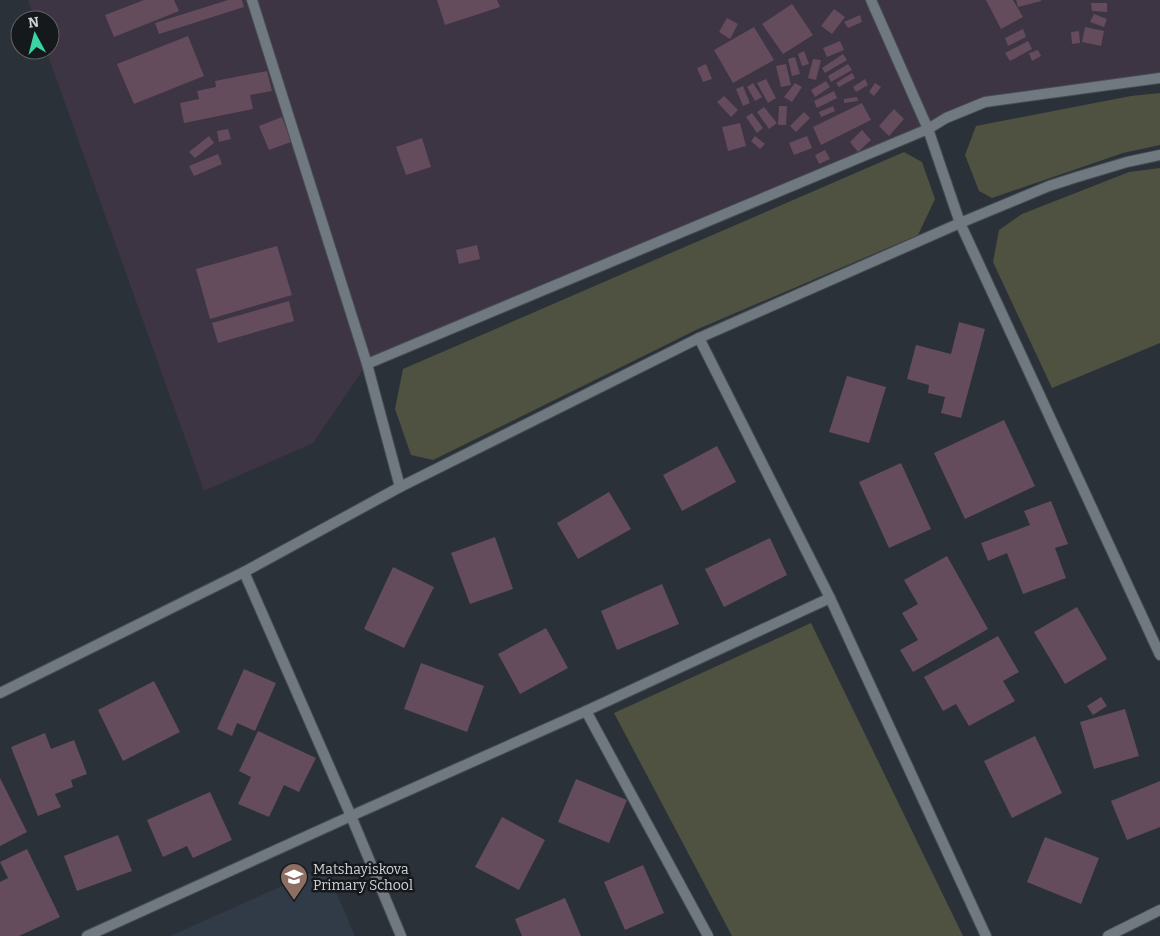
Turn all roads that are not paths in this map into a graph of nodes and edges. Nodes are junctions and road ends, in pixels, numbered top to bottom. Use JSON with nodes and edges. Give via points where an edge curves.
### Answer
{"nodes":[{"id":1,"x":252,"y":0,"type":"edge"},
{"id":2,"x":871,"y":0,"type":"edge"},
{"id":3,"x":1160,"y":78,"type":"edge"},
{"id":4,"x":928,"y":129,"type":"junction"},
{"id":5,"x":1160,"y":155,"type":"edge"},
{"id":6,"x":960,"y":223,"type":"junction"},
{"id":7,"x":699,"y":338,"type":"junction"},
{"id":8,"x":367,"y":364,"type":"junction"},
{"id":9,"x":400,"y":487,"type":"junction"},
{"id":10,"x":244,"y":572,"type":"junction"},
{"id":11,"x":830,"y":598,"type":"junction"},
{"id":12,"x":1160,"y":655,"type":"edge"},
{"id":13,"x":0,"y":693,"type":"edge"},
{"id":14,"x":586,"y":711,"type":"junction"},
{"id":15,"x":351,"y":816,"type":"junction"},
{"id":16,"x":1160,"y":910,"type":"edge"},
{"id":17,"x":87,"y":936,"type":"edge"},
{"id":18,"x":401,"y":936,"type":"edge"},
{"id":19,"x":708,"y":936,"type":"edge"},
{"id":20,"x":986,"y":936,"type":"edge"},
{"id":21,"x":1108,"y":936,"type":"edge"}],
"edges":[{"from":1,"to":8,"type":"street"},
{"from":2,"to":4,"type":"street"},
{"from":3,"to":4,"type":"street","via":[[985,102]]},
{"from":4,"to":6,"type":"street"},
{"from":4,"to":8,"type":"street"},
{"from":5,"to":6,"type":"street","via":[[1058,183]]},
{"from":6,"to":7,"type":"street"},
{"from":6,"to":12,"type":"street"},
{"from":7,"to":9,"type":"street"},
{"from":7,"to":11,"type":"street"},
{"from":8,"to":9,"type":"street"},
{"from":9,"to":10,"type":"street"},
{"from":10,"to":13,"type":"street"},
{"from":10,"to":15,"type":"street"},
{"from":11,"to":14,"type":"street"},
{"from":11,"to":20,"type":"street"},
{"from":14,"to":15,"type":"street"},
{"from":14,"to":19,"type":"street"},
{"from":15,"to":17,"type":"street"},
{"from":15,"to":18,"type":"street"},
{"from":16,"to":21,"type":"street"}]}
